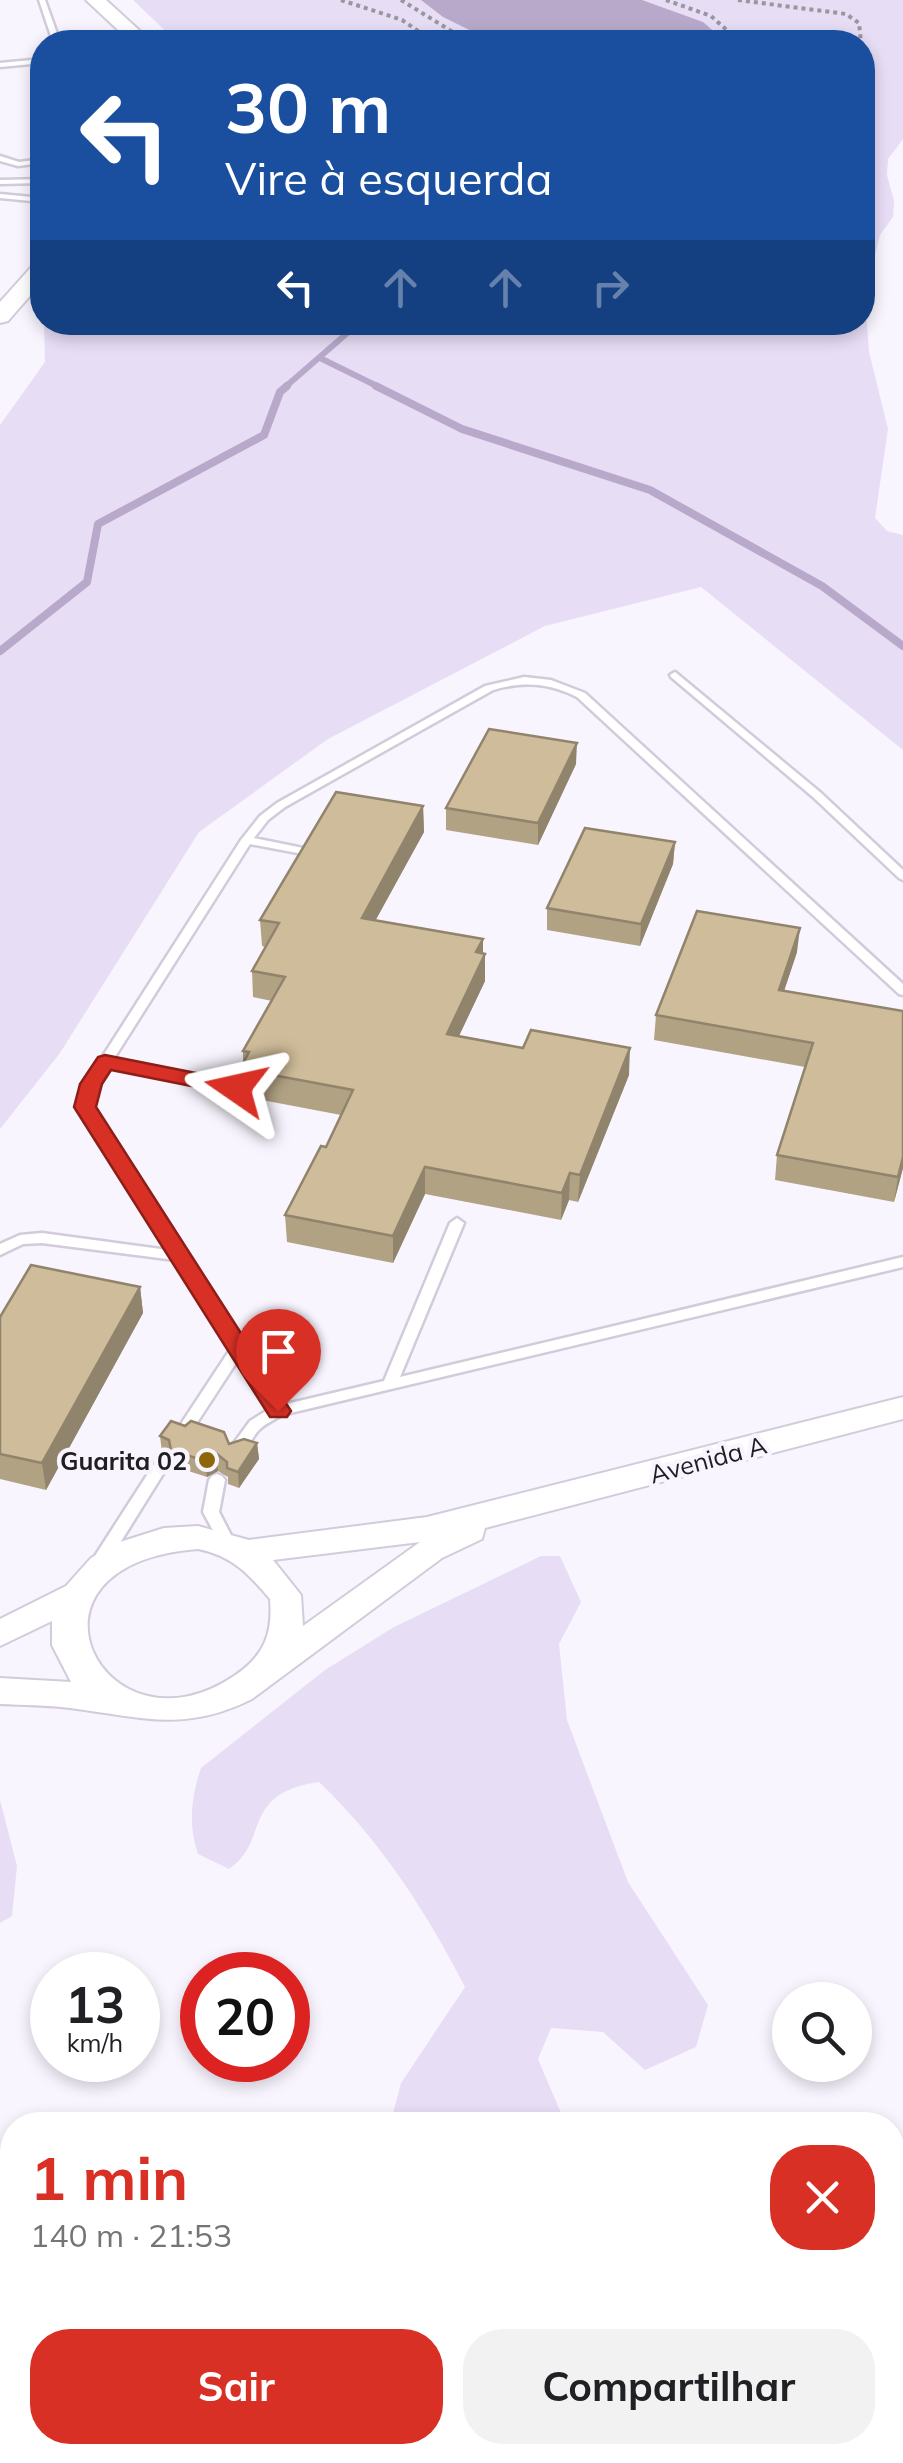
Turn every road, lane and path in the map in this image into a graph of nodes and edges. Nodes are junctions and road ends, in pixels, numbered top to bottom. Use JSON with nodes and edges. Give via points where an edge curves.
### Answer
{"nodes":[{"id":1,"x":42,"y":0,"type":"edge"},
{"id":2,"x":95,"y":0,"type":"edge"},
{"id":3,"x":112,"y":0,"type":"edge"},
{"id":4,"x":341,"y":0,"type":"edge"},
{"id":5,"x":400,"y":0,"type":"edge"},
{"id":6,"x":666,"y":0,"type":"edge"},
{"id":7,"x":738,"y":0,"type":"edge"},
{"id":8,"x":53,"y":30,"type":"edge"},
{"id":9,"x":129,"y":30,"type":"edge"},
{"id":10,"x":144,"y":30,"type":"edge"},
{"id":11,"x":417,"y":30,"type":"edge"},
{"id":12,"x":449,"y":30,"type":"edge"},
{"id":13,"x":727,"y":30,"type":"edge"},
{"id":14,"x":860,"y":30,"type":"edge"},
{"id":15,"x":30,"y":62,"type":"edge"},
{"id":16,"x":0,"y":65,"type":"edge"},
{"id":17,"x":0,"y":158,"type":"edge"},
{"id":18,"x":30,"y":162,"type":"edge"},
{"id":19,"x":30,"y":181,"type":"edge"},
{"id":20,"x":0,"y":182,"type":"edge"},
{"id":21,"x":0,"y":196,"type":"edge"},
{"id":22,"x":30,"y":199,"type":"edge"},
{"id":23,"x":30,"y":258,"type":"edge"},
{"id":24,"x":30,"y":282,"type":"edge"},
{"id":25,"x":0,"y":291,"type":"edge"},
{"id":26,"x":0,"y":316,"type":"edge"},
{"id":27,"x":675,"y":676,"type":"dead end"},
{"id":28,"x":246,"y":840,"type":"junction"},
{"id":29,"x":308,"y":852,"type":"edge"},
{"id":30,"x":903,"y":876,"type":"edge"},
{"id":31,"x":903,"y":991,"type":"edge"},
{"id":32,"x":105,"y":1062,"type":"junction"},
{"id":33,"x":236,"y":1088,"type":"dead end"},
{"id":34,"x":458,"y":1223,"type":"dead end"},
{"id":35,"x":0,"y":1250,"type":"edge"},
{"id":36,"x":182,"y":1256,"type":"junction"},
{"id":37,"x":903,"y":1262,"type":"edge"},
{"id":38,"x":238,"y":1348,"type":"junction"},
{"id":39,"x":389,"y":1386,"type":"junction"},
{"id":40,"x":903,"y":1408,"type":"edge"},
{"id":41,"x":278,"y":1411,"type":"junction"},
{"id":42,"x":182,"y":1434,"type":"edge"},
{"id":43,"x":235,"y":1452,"type":"edge"},
{"id":44,"x":163,"y":1462,"type":"dead end"},
{"id":45,"x":217,"y":1480,"type":"dead end"},
{"id":46,"x":513,"y":1510,"type":"junction"},
{"id":47,"x":237,"y":1548,"type":"junction"},
{"id":48,"x":85,"y":1583,"type":"junction"},
{"id":49,"x":0,"y":1634,"type":"edge"},
{"id":50,"x":267,"y":1668,"type":"junction"},
{"id":51,"x":0,"y":1691,"type":"edge"},
{"id":52,"x":131,"y":1704,"type":"junction"}],
"edges":[{"from":1,"to":8,"type":"lane"},
{"from":2,"to":9,"type":"street"},
{"from":3,"to":10,"type":"street"},
{"from":4,"to":11,"type":"path"},
{"from":5,"to":12,"type":"path"},
{"from":6,"to":13,"type":"path","via":[[711,16]]},
{"from":7,"to":14,"type":"path","via":[[846,14]]},
{"from":15,"to":16,"type":"lane"},
{"from":17,"to":18,"type":"lane"},
{"from":19,"to":20,"type":"lane"},
{"from":21,"to":22,"type":"lane"},
{"from":23,"to":25,"type":"street"},
{"from":24,"to":26,"type":"street"},
{"from":27,"to":30,"type":"lane"},
{"from":28,"to":29,"type":"lane"},
{"from":28,"to":31,"type":"lane","via":[[290,799],[489,688],[521,680],[554,682],[590,703]]},
{"from":28,"to":32,"type":"lane"},
{"from":32,"to":33,"type":"lane"},
{"from":32,"to":36,"type":"lane","via":[[85,1107]]},
{"from":34,"to":39,"type":"lane"},
{"from":35,"to":36,"type":"lane","via":[[42,1238]]},
{"from":36,"to":38,"type":"lane"},
{"from":37,"to":39,"type":"lane"},
{"from":38,"to":41,"type":"lane"},
{"from":38,"to":42,"type":"lane"},
{"from":39,"to":41,"type":"lane"},
{"from":40,"to":46,"type":"street","name":"Avenida A"},
{"from":41,"to":43,"type":"lane","via":[[254,1425]]},
{"from":44,"to":48,"type":"lane"},
{"from":45,"to":47,"type":"lane","via":[[210,1512]]},
{"from":46,"to":47,"type":"street","via":[[428,1528]]},
{"from":46,"to":50,"type":"street","via":[[431,1550]]},
{"from":47,"to":48,"type":"street","via":[[193,1537],[158,1540],[124,1551]]},
{"from":47,"to":50,"type":"street","via":[[285,1595],[287,1632]]},
{"from":48,"to":49,"type":"street"},
{"from":48,"to":52,"type":"street","via":[[66,1639],[86,1679]]},
{"from":50,"to":52,"type":"street","via":[[206,1705],[168,1710]]},
{"from":51,"to":52,"type":"street"}]}
